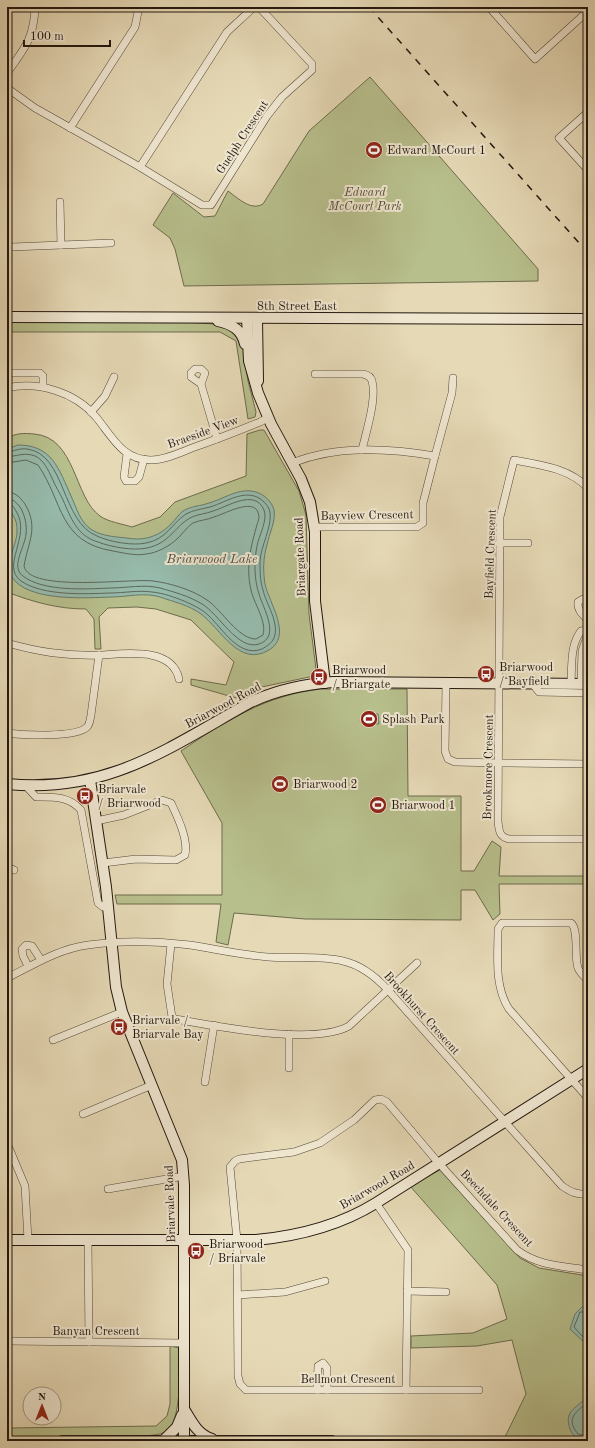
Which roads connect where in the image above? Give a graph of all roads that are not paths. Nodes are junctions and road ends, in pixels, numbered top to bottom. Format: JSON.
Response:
{"nodes":[{"id":1,"x":35,"y":7,"type":"edge"},
{"id":2,"x":139,"y":7,"type":"edge"},
{"id":3,"x":254,"y":7,"type":"edge"},
{"id":4,"x":259,"y":7,"type":"edge"},
{"id":5,"x":488,"y":7,"type":"edge"},
{"id":6,"x":588,"y":11,"type":"edge"},
{"id":7,"x":7,"y":73,"type":"edge"},
{"id":8,"x":7,"y":88,"type":"edge"},
{"id":9,"x":588,"y":112,"type":"edge"},
{"id":10,"x":70,"y":128,"type":"junction"},
{"id":11,"x":140,"y":167,"type":"junction"},
{"id":12,"x":588,"y":170,"type":"edge"},
{"id":13,"x":60,"y":202,"type":"dead end"},
{"id":14,"x":111,"y":242,"type":"dead end"},
{"id":15,"x":61,"y":245,"type":"junction"},
{"id":16,"x":7,"y":246,"type":"edge"},
{"id":17,"x":7,"y":317,"type":"edge"},
{"id":18,"x":192,"y":318,"type":"junction"},
{"id":19,"x":252,"y":319,"type":"junction"},
{"id":20,"x":588,"y":319,"type":"edge"},
{"id":21,"x":249,"y":361,"type":"junction"},
{"id":22,"x":7,"y":372,"type":"edge"},
{"id":23,"x":315,"y":374,"type":"dead end"},
{"id":24,"x":114,"y":377,"type":"dead end"},
{"id":25,"x":453,"y":378,"type":"dead end"},
{"id":26,"x":201,"y":384,"type":"dead end"},
{"id":27,"x":43,"y":387,"type":"junction"},
{"id":28,"x":7,"y":388,"type":"edge"},
{"id":29,"x":258,"y":393,"type":"junction"},
{"id":30,"x":91,"y":412,"type":"junction"},
{"id":31,"x":268,"y":418,"type":"junction"},
{"id":32,"x":217,"y":439,"type":"junction"},
{"id":33,"x":362,"y":450,"type":"junction"},
{"id":34,"x":127,"y":454,"type":"junction"},
{"id":35,"x":435,"y":456,"type":"junction"},
{"id":36,"x":144,"y":459,"type":"junction"},
{"id":37,"x":292,"y":463,"type":"junction"},
{"id":38,"x":588,"y":488,"type":"edge"},
{"id":39,"x":314,"y":527,"type":"junction"},
{"id":40,"x":499,"y":543,"type":"junction"},
{"id":41,"x":528,"y":543,"type":"dead end"},
{"id":42,"x":588,"y":602,"type":"edge"},
{"id":43,"x":588,"y":620,"type":"edge"},
{"id":44,"x":588,"y":631,"type":"edge"},
{"id":45,"x":7,"y":643,"type":"edge"},
{"id":46,"x":99,"y":655,"type":"junction"},
{"id":47,"x":179,"y":680,"type":"dead end"},
{"id":48,"x":500,"y":682,"type":"junction"},
{"id":49,"x":325,"y":683,"type":"junction"},
{"id":50,"x":532,"y":683,"type":"junction"},
{"id":51,"x":580,"y":683,"type":"edge"},
{"id":52,"x":446,"y":684,"type":"junction"},
{"id":53,"x":588,"y":693,"type":"edge"},
{"id":54,"x":7,"y":733,"type":"edge"},
{"id":55,"x":500,"y":763,"type":"junction"},
{"id":56,"x":588,"y":764,"type":"edge"},
{"id":57,"x":90,"y":780,"type":"junction"},
{"id":58,"x":7,"y":784,"type":"edge"},
{"id":59,"x":25,"y":785,"type":"junction"},
{"id":60,"x":96,"y":821,"type":"junction"},
{"id":61,"x":588,"y":838,"type":"edge"},
{"id":62,"x":103,"y":863,"type":"junction"},
{"id":63,"x":7,"y":867,"type":"edge"},
{"id":64,"x":14,"y":870,"type":"dead end"},
{"id":65,"x":108,"y":906,"type":"junction"},
{"id":66,"x":111,"y":942,"type":"junction"},
{"id":67,"x":171,"y":944,"type":"junction"},
{"id":68,"x":41,"y":960,"type":"junction"},
{"id":69,"x":417,"y":963,"type":"dead end"},
{"id":70,"x":28,"y":966,"type":"junction"},
{"id":71,"x":7,"y":978,"type":"edge"},
{"id":72,"x":588,"y":981,"type":"edge"},
{"id":73,"x":388,"y":990,"type":"junction"},
{"id":74,"x":122,"y":1012,"type":"junction"},
{"id":75,"x":214,"y":1025,"type":"junction"},
{"id":76,"x":289,"y":1034,"type":"junction"},
{"id":77,"x":53,"y":1040,"type":"dead end"},
{"id":78,"x":289,"y":1068,"type":"dead end"},
{"id":79,"x":588,"y":1069,"type":"edge"},
{"id":80,"x":571,"y":1080,"type":"junction"},
{"id":81,"x":205,"y":1082,"type":"dead end"},
{"id":82,"x":152,"y":1085,"type":"junction"},
{"id":83,"x":588,"y":1098,"type":"edge"},
{"id":84,"x":83,"y":1114,"type":"dead end"},
{"id":85,"x":505,"y":1122,"type":"junction"},
{"id":86,"x":7,"y":1143,"type":"edge"},
{"id":87,"x":440,"y":1164,"type":"junction"},
{"id":88,"x":184,"y":1176,"type":"junction"},
{"id":89,"x":108,"y":1189,"type":"dead end"},
{"id":90,"x":588,"y":1194,"type":"edge"},
{"id":91,"x":376,"y":1203,"type":"junction"},
{"id":92,"x":7,"y":1240,"type":"edge"},
{"id":93,"x":28,"y":1240,"type":"junction"},
{"id":94,"x":88,"y":1240,"type":"junction"},
{"id":95,"x":237,"y":1240,"type":"junction"},
{"id":96,"x":184,"y":1241,"type":"junction"},
{"id":97,"x":588,"y":1270,"type":"edge"},
{"id":98,"x":325,"y":1281,"type":"dead end"},
{"id":99,"x":407,"y":1291,"type":"junction"},
{"id":100,"x":446,"y":1292,"type":"dead end"},
{"id":101,"x":238,"y":1295,"type":"junction"},
{"id":102,"x":7,"y":1341,"type":"edge"},
{"id":103,"x":89,"y":1342,"type":"junction"},
{"id":104,"x":184,"y":1342,"type":"junction"},
{"id":105,"x":317,"y":1390,"type":"junction"},
{"id":106,"x":327,"y":1390,"type":"junction"},
{"id":107,"x":406,"y":1390,"type":"junction"},
{"id":108,"x":479,"y":1390,"type":"dead end"},
{"id":109,"x":184,"y":1409,"type":"junction"},
{"id":110,"x":164,"y":1440,"type":"edge"},
{"id":111,"x":216,"y":1440,"type":"edge"},
{"id":112,"x":62,"y":1441,"type":"edge"},
{"id":113,"x":184,"y":1441,"type":"edge"},
{"id":114,"x":332,"y":1441,"type":"edge"}],
"edges":[{"from":1,"to":7,"type":"street"},
{"from":2,"to":10,"type":"street"},
{"from":3,"to":11,"type":"street"},
{"from":4,"to":11,"type":"street","name":"Guelph Crescent"},
{"from":5,"to":6,"type":"street"},
{"from":8,"to":10,"type":"street","name":"Guelph Crescent"},
{"from":9,"to":12,"type":"street"},
{"from":10,"to":11,"type":"street","name":"Guelph Crescent"},
{"from":13,"to":15,"type":"street"},
{"from":14,"to":15,"type":"street"},
{"from":15,"to":16,"type":"street"},
{"from":17,"to":18,"type":"street","name":"8th Street East"},
{"from":18,"to":19,"type":"street","name":"8th Street East"},
{"from":18,"to":21,"type":"street"},
{"from":19,"to":20,"type":"street","name":"8th Street East"},
{"from":19,"to":21,"type":"street","name":"Briargate Road"},
{"from":19,"to":29,"type":"street","name":"Briargate Road"},
{"from":21,"to":29,"type":"street","name":"Briargate Road"},
{"from":22,"to":27,"type":"street"},
{"from":23,"to":33,"type":"street"},
{"from":24,"to":30,"type":"street"},
{"from":25,"to":35,"type":"street"},
{"from":26,"to":32,"type":"street"},
{"from":27,"to":28,"type":"street","name":"Braeside View"},
{"from":27,"to":30,"type":"street","name":"Braeside View"},
{"from":29,"to":31,"type":"street","name":"Briargate Road"},
{"from":30,"to":34,"type":"street","name":"Braeside View"},
{"from":31,"to":32,"type":"street","name":"Braeside View"},
{"from":31,"to":37,"type":"street","name":"Briargate Road"},
{"from":32,"to":36,"type":"street","name":"Braeside View"},
{"from":33,"to":35,"type":"street"},
{"from":33,"to":37,"type":"street"},
{"from":34,"to":36,"type":"street","name":"Braeside View"},
{"from":34,"to":36,"type":"street"},
{"from":35,"to":39,"type":"street","name":"Bayview Crescent"},
{"from":37,"to":39,"type":"street","name":"Briargate Road"},
{"from":38,"to":40,"type":"street","name":"Bayfield Crescent"},
{"from":39,"to":49,"type":"street","name":"Briargate Road"},
{"from":40,"to":41,"type":"street"},
{"from":40,"to":48,"type":"street","name":"Bayfield Crescent"},
{"from":42,"to":43,"type":"street"},
{"from":44,"to":51,"type":"street"},
{"from":45,"to":46,"type":"street"},
{"from":46,"to":47,"type":"street"},
{"from":46,"to":54,"type":"street"},
{"from":48,"to":50,"type":"street","name":"Briarwood Road"},
{"from":48,"to":52,"type":"street","name":"Briarwood Road"},
{"from":48,"to":55,"type":"street","name":"Brookmore Crescent"},
{"from":49,"to":52,"type":"street","name":"Briarwood Road"},
{"from":49,"to":57,"type":"street","name":"Briarwood Road"},
{"from":50,"to":51,"type":"street","name":"Briarwood Road"},
{"from":50,"to":53,"type":"street","name":"Briarwood Road"},
{"from":52,"to":55,"type":"street"},
{"from":55,"to":56,"type":"street"},
{"from":55,"to":61,"type":"street","name":"Brookmore Crescent"},
{"from":57,"to":59,"type":"street","name":"Briarwood Road"},
{"from":57,"to":60,"type":"street","name":"Briarvale Road"},
{"from":58,"to":59,"type":"street","name":"Briarwood Road"},
{"from":59,"to":65,"type":"street"},
{"from":60,"to":62,"type":"street","name":"Briarvale Road"},
{"from":60,"to":62,"type":"street"},
{"from":62,"to":65,"type":"street","name":"Briarvale Road"},
{"from":63,"to":64,"type":"street"},
{"from":65,"to":66,"type":"street","name":"Briarvale Road"},
{"from":66,"to":67,"type":"street","name":"Brookhurst Crescent"},
{"from":66,"to":68,"type":"street","name":"Brookhurst Crescent"},
{"from":66,"to":74,"type":"street","name":"Briarvale Road"},
{"from":67,"to":73,"type":"street","name":"Brookhurst Crescent"},
{"from":67,"to":75,"type":"street"},
{"from":68,"to":70,"type":"street","name":"Brookhurst Crescent"},
{"from":68,"to":70,"type":"street"},
{"from":69,"to":73,"type":"street"},
{"from":70,"to":71,"type":"street","name":"Brookhurst Crescent"},
{"from":72,"to":80,"type":"street"},
{"from":73,"to":76,"type":"street"},
{"from":73,"to":85,"type":"street","name":"Brookhurst Crescent"},
{"from":74,"to":77,"type":"street"},
{"from":74,"to":82,"type":"street","name":"Briarvale Road"},
{"from":75,"to":76,"type":"street"},
{"from":75,"to":81,"type":"street"},
{"from":76,"to":78,"type":"street"},
{"from":79,"to":80,"type":"street","name":"Briarwood Road"},
{"from":80,"to":83,"type":"street"},
{"from":80,"to":85,"type":"street","name":"Briarwood Road"},
{"from":82,"to":84,"type":"street"},
{"from":82,"to":88,"type":"street","name":"Briarvale Road"},
{"from":85,"to":87,"type":"street","name":"Briarwood Road"},
{"from":85,"to":90,"type":"street","name":"Brookhurst Crescent"},
{"from":86,"to":93,"type":"street"},
{"from":87,"to":91,"type":"street","name":"Briarwood Road"},
{"from":87,"to":95,"type":"street","name":"Beechdale Crescent"},
{"from":87,"to":97,"type":"street","name":"Beechdale Crescent"},
{"from":88,"to":89,"type":"street"},
{"from":88,"to":96,"type":"street","name":"Briarvale Road"},
{"from":91,"to":95,"type":"street","name":"Briarwood Road"},
{"from":91,"to":99,"type":"street","name":"Bellmont Crescent"},
{"from":92,"to":93,"type":"street","name":"Briarwood Road"},
{"from":93,"to":94,"type":"street","name":"Briarwood Road"},
{"from":94,"to":96,"type":"street","name":"Briarwood Road"},
{"from":94,"to":103,"type":"street"},
{"from":95,"to":96,"type":"street","name":"Briarwood Road"},
{"from":95,"to":101,"type":"street","name":"Bellmont Crescent"},
{"from":96,"to":104,"type":"street","name":"Briarvale Road"},
{"from":98,"to":101,"type":"street"},
{"from":99,"to":100,"type":"street"},
{"from":99,"to":107,"type":"street","name":"Bellmont Crescent"},
{"from":101,"to":105,"type":"street","name":"Bellmont Crescent"},
{"from":102,"to":103,"type":"street","name":"Banyan Crescent"},
{"from":103,"to":104,"type":"street","name":"Banyan Crescent"},
{"from":104,"to":109,"type":"street","name":"Briarvale Road"},
{"from":105,"to":106,"type":"street","name":"Bellmont Crescent"},
{"from":105,"to":106,"type":"street"},
{"from":106,"to":107,"type":"street","name":"Bellmont Crescent"},
{"from":107,"to":108,"type":"street"},
{"from":109,"to":110,"type":"street"},
{"from":109,"to":111,"type":"street"},
{"from":109,"to":113,"type":"street","name":"Briarvale Road"},
{"from":110,"to":112,"type":"street"},
{"from":110,"to":113,"type":"street"},
{"from":111,"to":113,"type":"street"},
{"from":111,"to":114,"type":"street"}]}
